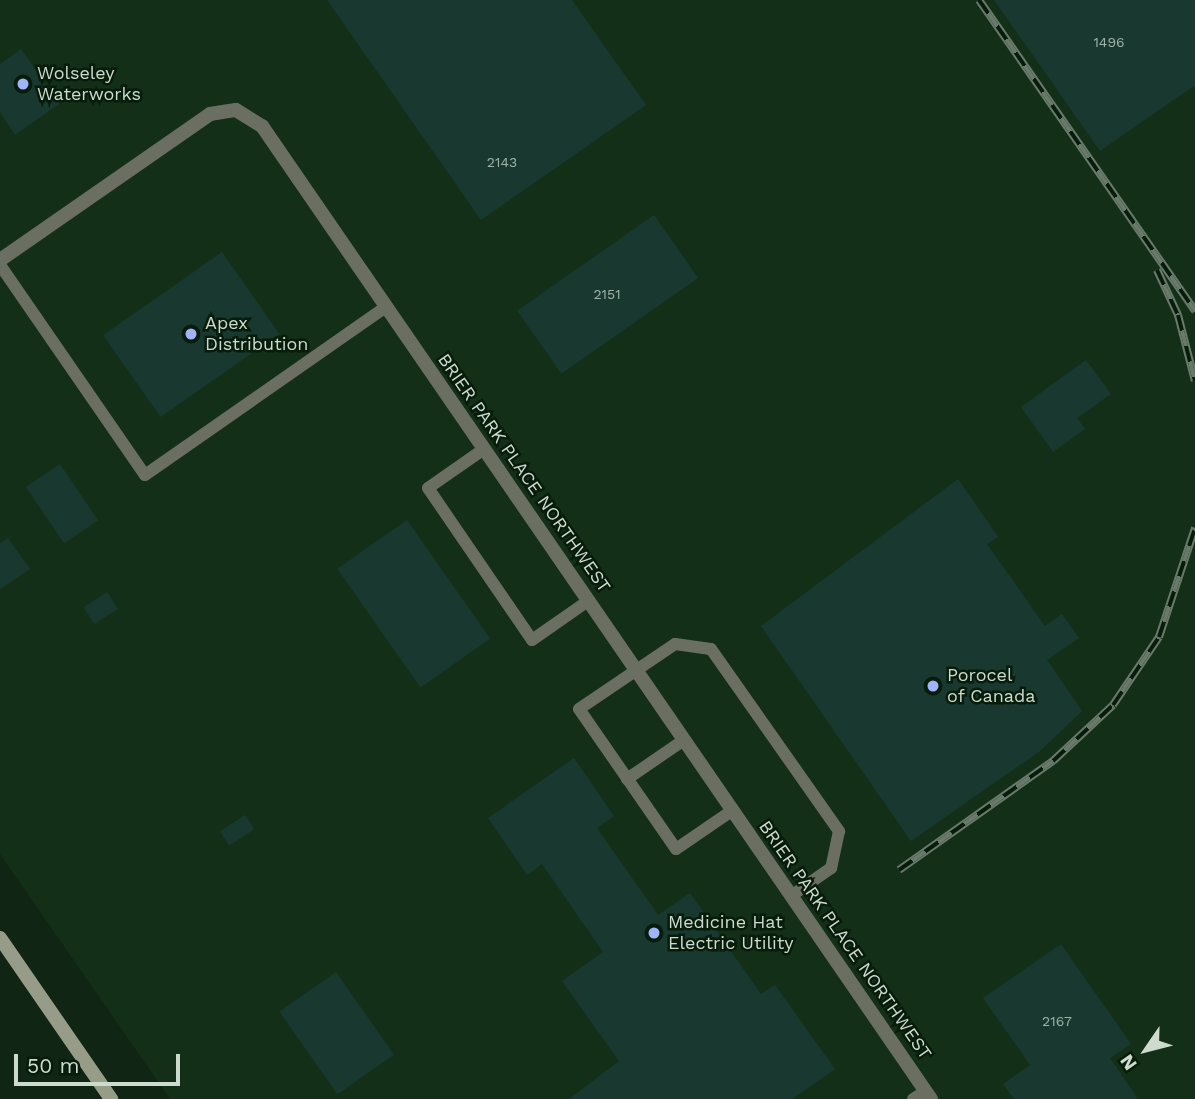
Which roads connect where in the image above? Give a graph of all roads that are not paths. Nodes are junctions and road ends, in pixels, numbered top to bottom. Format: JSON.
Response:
{"nodes":[{"id":1,"x":0,"y":260,"type":"edge"},
{"id":2,"x":0,"y":265,"type":"edge"},
{"id":3,"x":386,"y":307,"type":"junction"},
{"id":4,"x":484,"y":449,"type":"junction"},
{"id":5,"x":589,"y":601,"type":"junction"},
{"id":6,"x":636,"y":670,"type":"junction"},
{"id":7,"x":684,"y":740,"type":"junction"},
{"id":8,"x":627,"y":779,"type":"junction"},
{"id":9,"x":733,"y":810,"type":"junction"},
{"id":10,"x":791,"y":896,"type":"junction"},
{"id":11,"x":0,"y":938,"type":"edge"},
{"id":12,"x":923,"y":1096,"type":"edge"},
{"id":13,"x":111,"y":1099,"type":"edge"}],
"edges":[{"from":1,"to":3,"type":"street","name":"BRIER PARK PLACE NORTHWEST"},
{"from":2,"to":3,"type":"lane"},
{"from":3,"to":4,"type":"street","name":"BRIER PARK PLACE NORTHWEST"},
{"from":4,"to":5,"type":"street","name":"BRIER PARK PLACE NORTHWEST"},
{"from":4,"to":5,"type":"lane"},
{"from":5,"to":6,"type":"street","name":"BRIER PARK PLACE NORTHWEST"},
{"from":6,"to":7,"type":"street","name":"BRIER PARK PLACE NORTHWEST"},
{"from":6,"to":8,"type":"lane"},
{"from":6,"to":10,"type":"lane"},
{"from":7,"to":8,"type":"lane"},
{"from":7,"to":9,"type":"street","name":"BRIER PARK PLACE NORTHWEST"},
{"from":8,"to":9,"type":"lane"},
{"from":9,"to":10,"type":"street","name":"BRIER PARK PLACE NORTHWEST"},
{"from":10,"to":12,"type":"street","name":"BRIER PARK PLACE NORTHWEST"},
{"from":11,"to":13,"type":"main road"}]}
